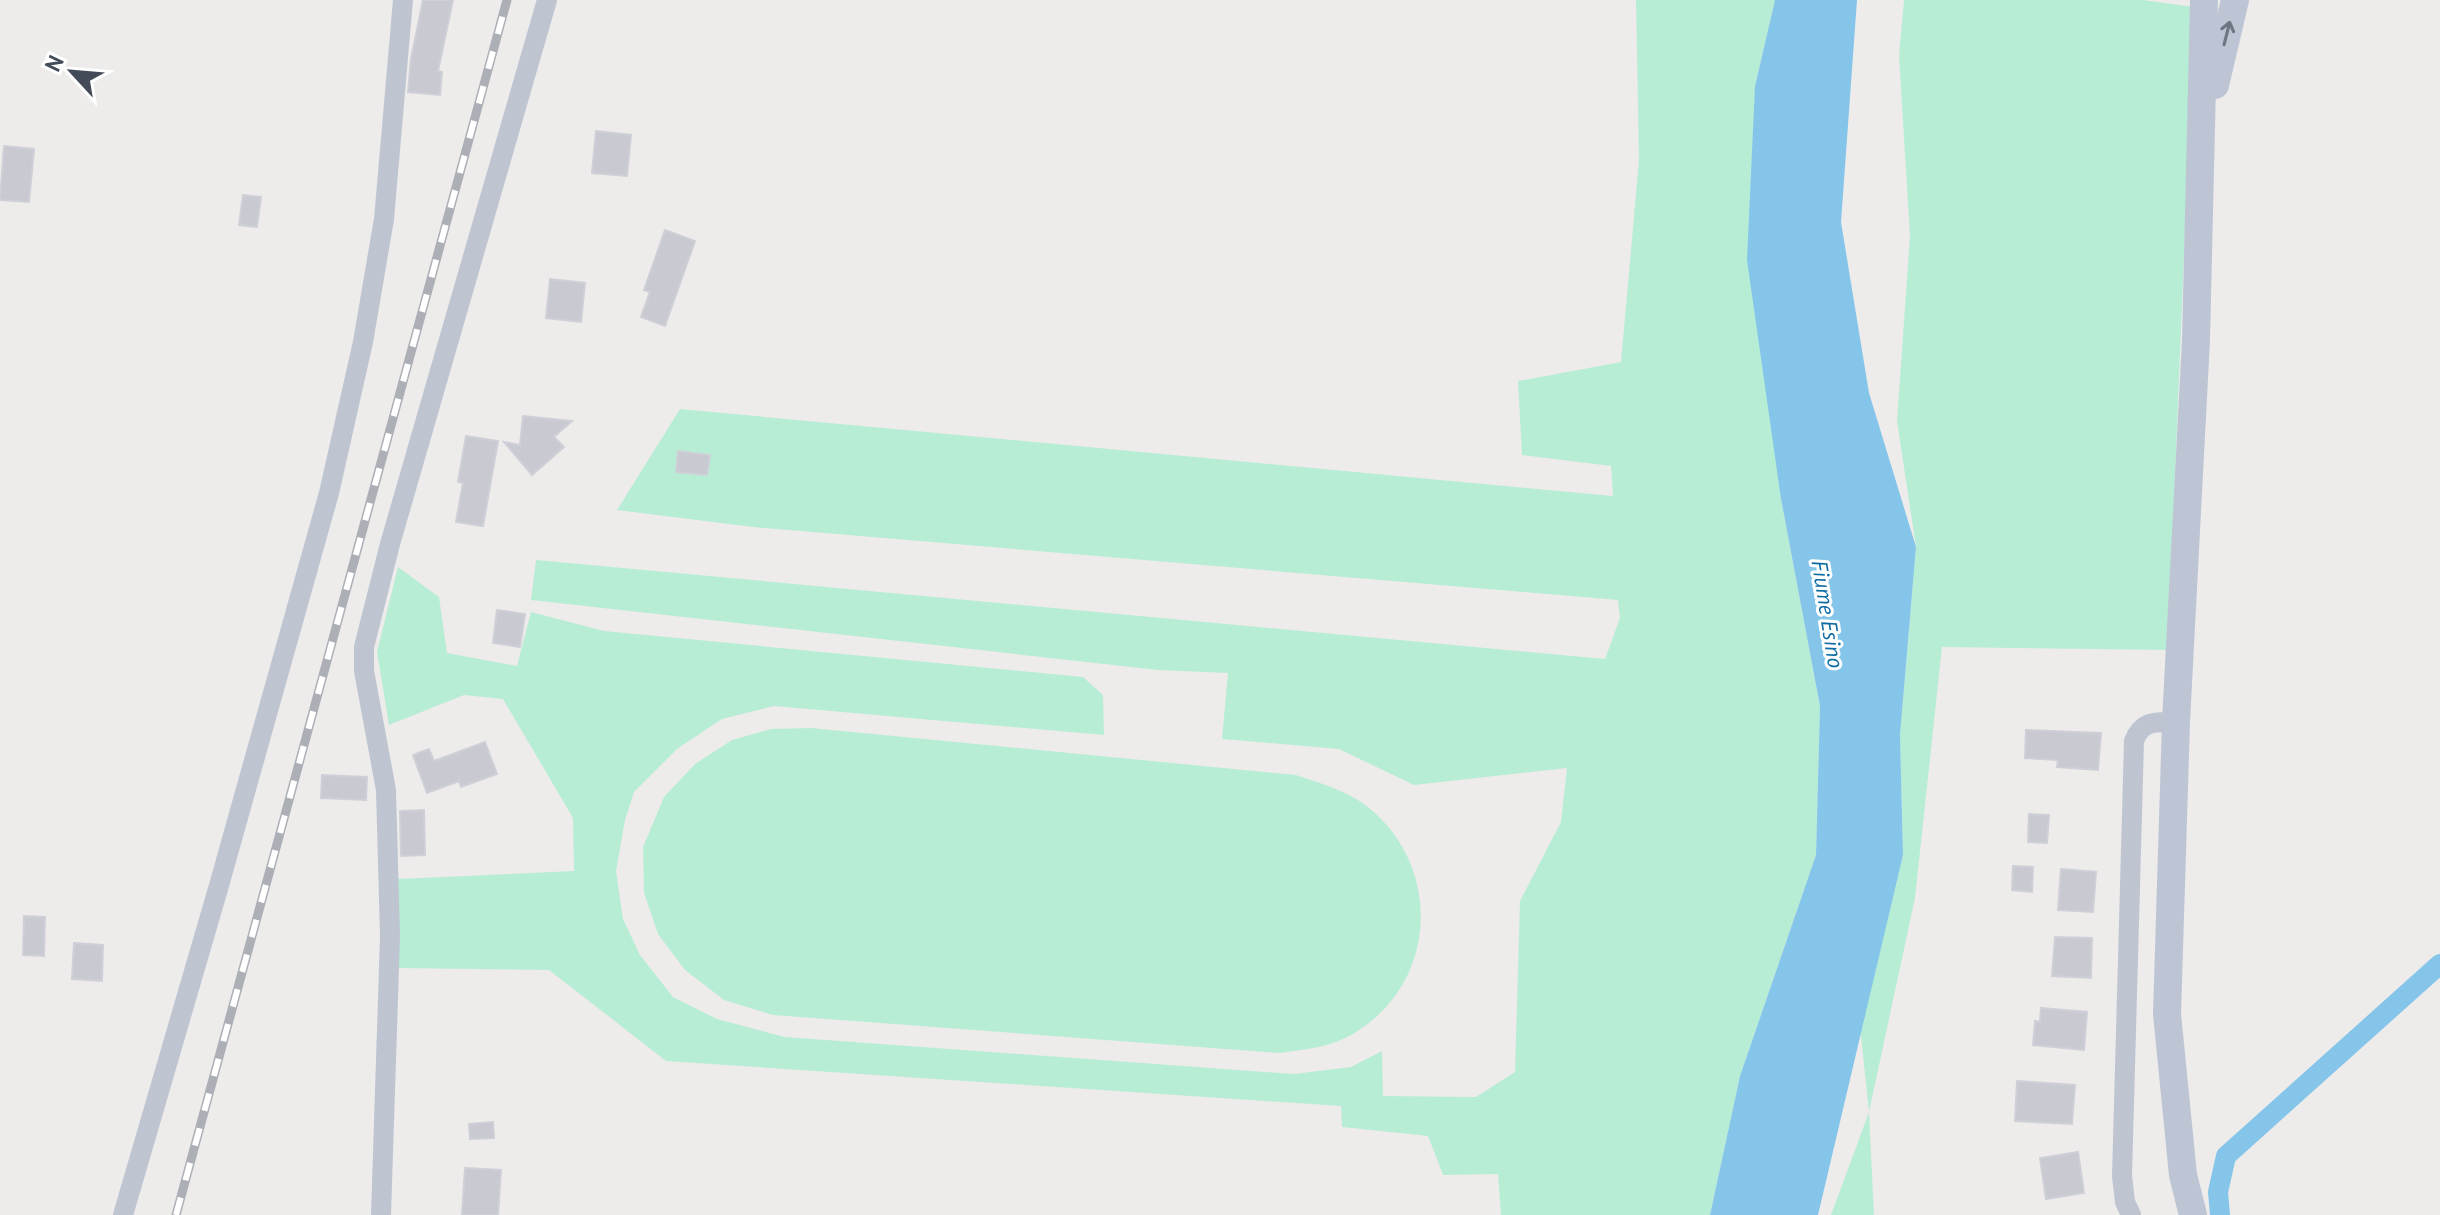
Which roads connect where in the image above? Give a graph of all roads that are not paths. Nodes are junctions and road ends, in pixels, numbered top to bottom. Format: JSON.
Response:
{"nodes":[{"id":1,"x":403,"y":0,"type":"edge"},
{"id":2,"x":547,"y":0,"type":"edge"},
{"id":3,"x":2204,"y":0,"type":"edge"},
{"id":4,"x":2235,"y":0,"type":"edge"},
{"id":5,"x":2201,"y":165,"type":"junction"},
{"id":6,"x":2176,"y":722,"type":"junction"},
{"id":7,"x":123,"y":1215,"type":"edge"},
{"id":8,"x":381,"y":1215,"type":"edge"},
{"id":9,"x":2131,"y":1215,"type":"edge"},
{"id":10,"x":2193,"y":1215,"type":"edge"}],
"edges":[{"from":1,"to":7,"type":"street"},
{"from":2,"to":8,"type":"street"},
{"from":3,"to":5,"type":"main road"},
{"from":5,"to":4,"type":"main road","one_way":true},
{"from":5,"to":6,"type":"main road"},
{"from":6,"to":9,"type":"street"},
{"from":6,"to":10,"type":"main road"}]}
